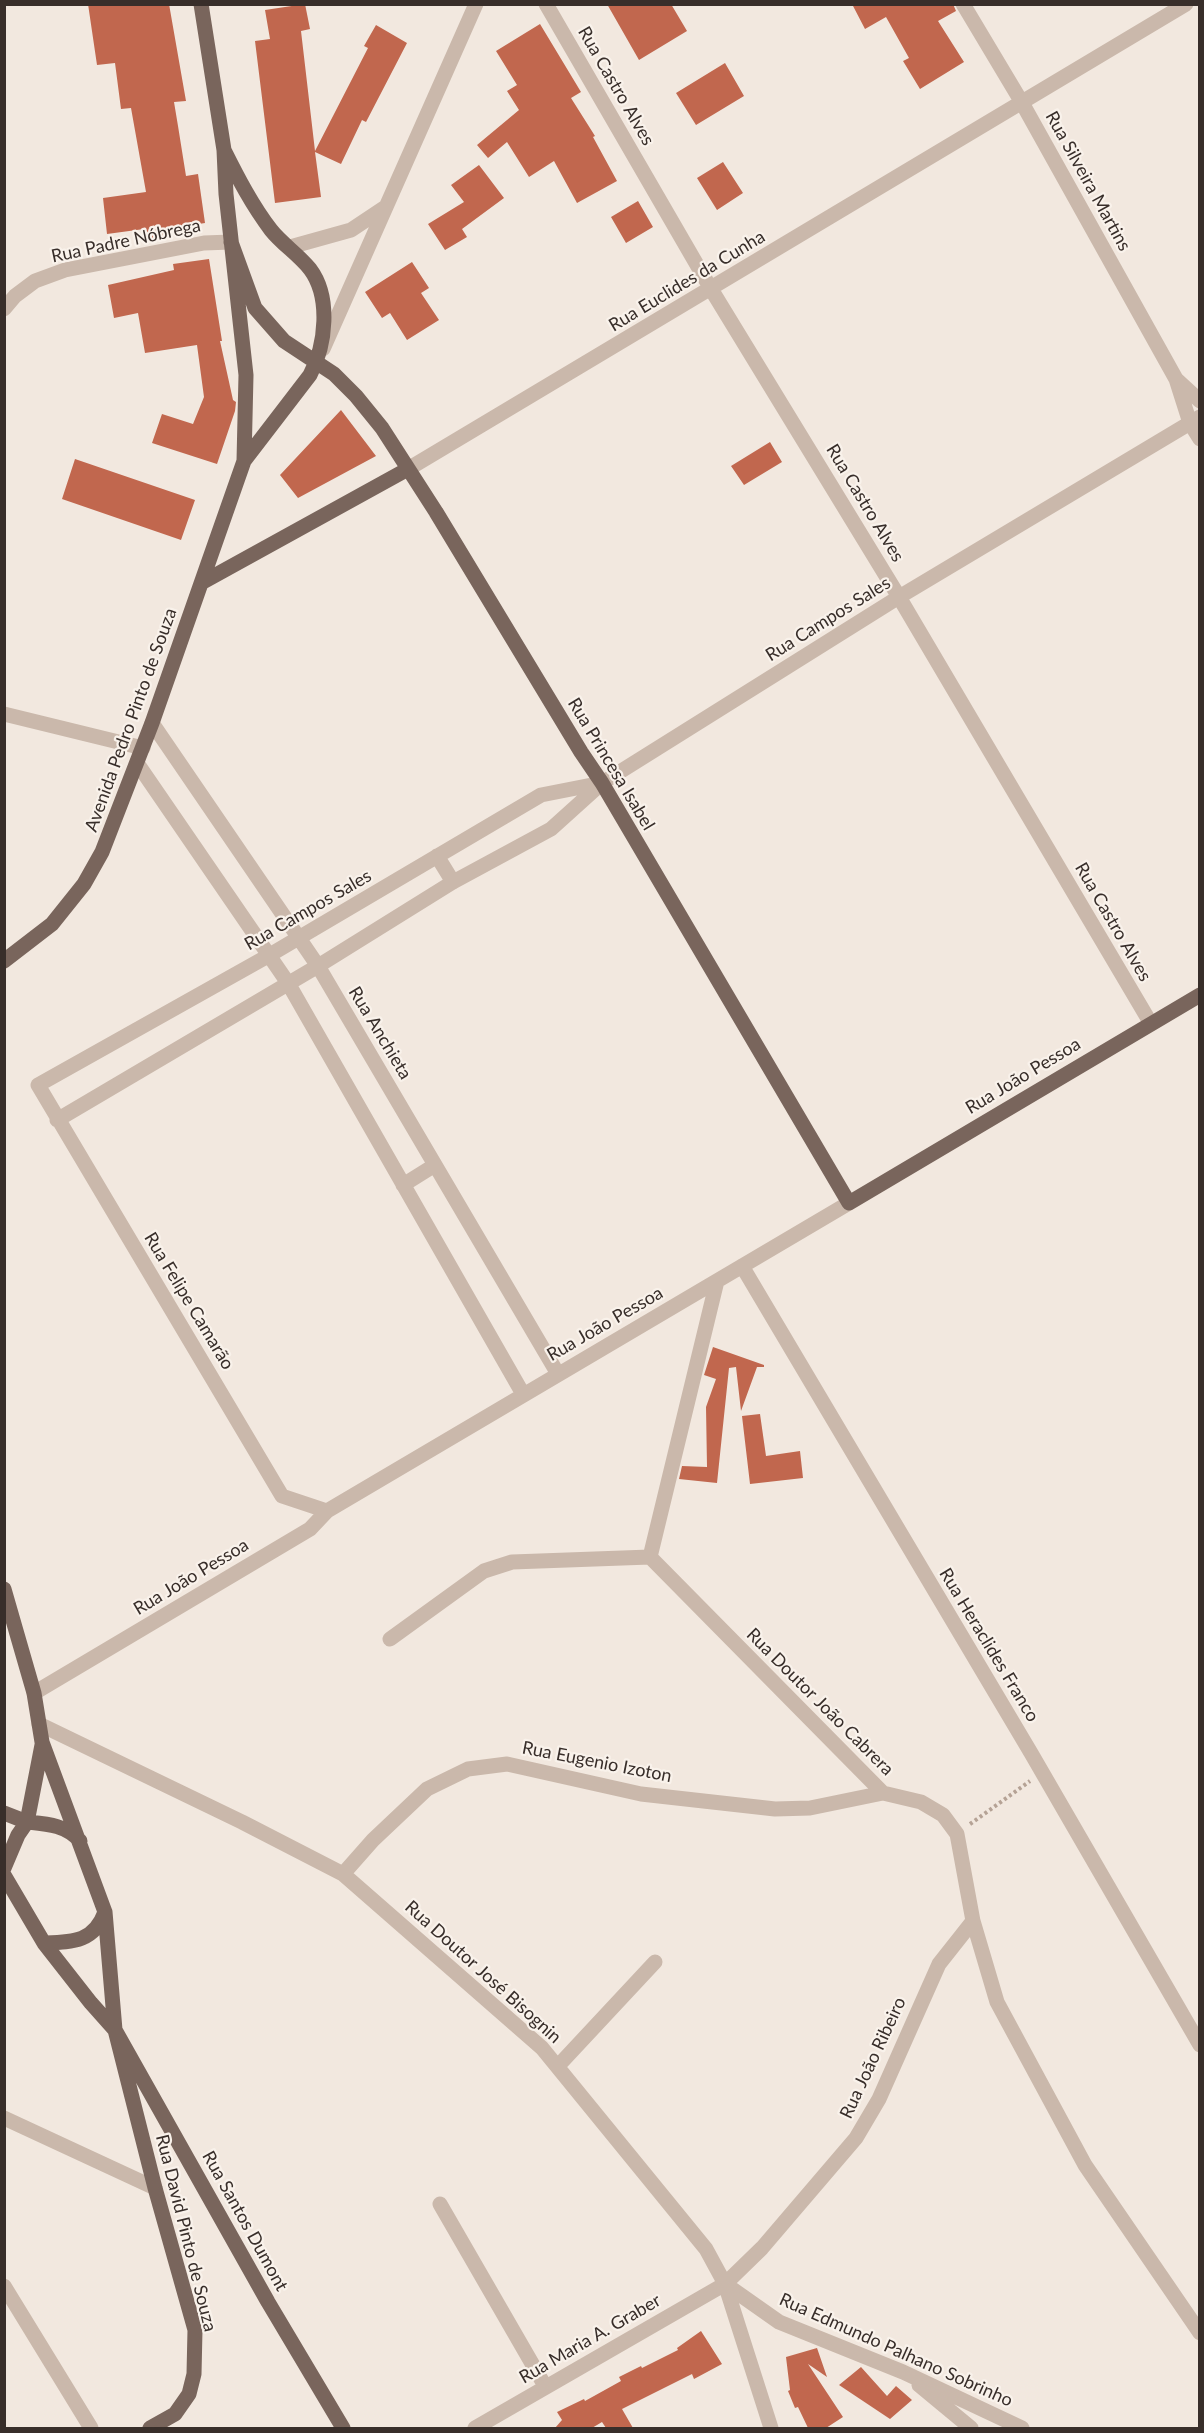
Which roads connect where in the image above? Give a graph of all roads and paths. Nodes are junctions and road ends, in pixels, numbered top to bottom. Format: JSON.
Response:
{"nodes":[{"id":1,"x":201,"y":4,"type":"edge"},
{"id":2,"x":476,"y":4,"type":"edge"},
{"id":3,"x":546,"y":4,"type":"edge"},
{"id":4,"x":963,"y":4,"type":"edge"},
{"id":5,"x":1186,"y":4,"type":"edge"},
{"id":6,"x":1021,"y":102,"type":"junction"},
{"id":7,"x":224,"y":150,"type":"junction"},
{"id":8,"x":384,"y":208,"type":"junction"},
{"id":9,"x":231,"y":242,"type":"junction"},
{"id":10,"x":290,"y":247,"type":"junction"},
{"id":11,"x":711,"y":289,"type":"junction"},
{"id":12,"x":4,"y":309,"type":"edge"},
{"id":13,"x":317,"y":362,"type":"junction"},
{"id":14,"x":1176,"y":379,"type":"junction"},
{"id":15,"x":1200,"y":401,"type":"edge"},
{"id":16,"x":1195,"y":420,"type":"edge"},
{"id":17,"x":1200,"y":439,"type":"edge"},
{"id":18,"x":244,"y":461,"type":"junction"},
{"id":19,"x":408,"y":469,"type":"junction"},
{"id":20,"x":203,"y":582,"type":"junction"},
{"id":21,"x":899,"y":597,"type":"junction"},
{"id":22,"x":4,"y":714,"type":"edge"},
{"id":23,"x":152,"y":723,"type":"junction"},
{"id":24,"x":142,"y":748,"type":"junction"},
{"id":25,"x":137,"y":763,"type":"junction"},
{"id":26,"x":602,"y":783,"type":"junction"},
{"id":27,"x":437,"y":856,"type":"junction"},
{"id":28,"x":453,"y":882,"type":"junction"},
{"id":29,"x":299,"y":939,"type":"junction"},
{"id":30,"x":268,"y":956,"type":"junction"},
{"id":31,"x":4,"y":961,"type":"edge"},
{"id":32,"x":318,"y":966,"type":"junction"},
{"id":33,"x":288,"y":983,"type":"junction"},
{"id":34,"x":1200,"y":995,"type":"edge"},
{"id":35,"x":1150,"y":1023,"type":"junction"},
{"id":36,"x":38,"y":1085,"type":"joint"},
{"id":37,"x":57,"y":1120,"type":"junction"},
{"id":38,"x":435,"y":1165,"type":"junction"},
{"id":39,"x":404,"y":1185,"type":"junction"},
{"id":40,"x":849,"y":1203,"type":"junction"},
{"id":41,"x":742,"y":1266,"type":"junction"},
{"id":42,"x":717,"y":1281,"type":"junction"},
{"id":43,"x":558,"y":1374,"type":"junction"},
{"id":44,"x":523,"y":1394,"type":"junction"},
{"id":45,"x":327,"y":1510,"type":"junction"},
{"id":46,"x":650,"y":1557,"type":"junction"},
{"id":47,"x":4,"y":1589,"type":"edge"},
{"id":48,"x":390,"y":1640,"type":"dead end"},
{"id":49,"x":34,"y":1693,"type":"junction"},
{"id":50,"x":39,"y":1724,"type":"junction"},
{"id":51,"x":42,"y":1742,"type":"junction"},
{"id":52,"x":1042,"y":1772,"type":"junction"},
{"id":53,"x":883,"y":1793,"type":"junction"},
{"id":54,"x":4,"y":1813,"type":"edge"},
{"id":55,"x":27,"y":1822,"type":"junction"},
{"id":56,"x":957,"y":1834,"type":"junction"},
{"id":57,"x":80,"y":1841,"type":"junction"},
{"id":58,"x":4,"y":1868,"type":"edge"},
{"id":59,"x":343,"y":1874,"type":"junction"},
{"id":60,"x":4,"y":1875,"type":"edge"},
{"id":61,"x":105,"y":1912,"type":"junction"},
{"id":62,"x":973,"y":1921,"type":"junction"},
{"id":63,"x":44,"y":1942,"type":"junction"},
{"id":64,"x":655,"y":1962,"type":"dead end"},
{"id":65,"x":115,"y":2030,"type":"junction"},
{"id":66,"x":1200,"y":2044,"type":"edge"},
{"id":67,"x":558,"y":2066,"type":"junction"},
{"id":68,"x":4,"y":2118,"type":"edge"},
{"id":69,"x":155,"y":2188,"type":"junction"},
{"id":70,"x":440,"y":2204,"type":"dead end"},
{"id":71,"x":724,"y":2284,"type":"junction"},
{"id":72,"x":4,"y":2286,"type":"edge"},
{"id":73,"x":1200,"y":2333,"type":"edge"},
{"id":74,"x":903,"y":2372,"type":"junction"},
{"id":75,"x":545,"y":2386,"type":"junction"},
{"id":76,"x":91,"y":2428,"type":"edge"},
{"id":77,"x":150,"y":2428,"type":"edge"},
{"id":78,"x":343,"y":2428,"type":"edge"},
{"id":79,"x":475,"y":2428,"type":"edge"},
{"id":80,"x":771,"y":2428,"type":"edge"},
{"id":81,"x":971,"y":2428,"type":"edge"},
{"id":82,"x":1022,"y":2428,"type":"edge"}],
"edges":[{"from":1,"to":7,"type":"main road","name":"Avenida Pedro Pinto de Souza"},
{"from":2,"to":8,"type":"street"},
{"from":3,"to":11,"type":"street","name":"Rua Castro Alves"},
{"from":4,"to":6,"type":"street","name":"Rua Silveira Martins"},
{"from":5,"to":6,"type":"street","name":"Rua Euclides da Cunha"},
{"from":6,"to":11,"type":"street","name":"Rua Euclides da Cunha"},
{"from":6,"to":14,"type":"street","name":"Rua Silveira Martins"},
{"from":7,"to":9,"type":"main road","name":"Avenida Pedro Pinto de Souza"},
{"from":7,"to":10,"type":"main road","name":"Avenida Pedro Pinto de Souza"},
{"from":8,"to":10,"type":"street"},
{"from":8,"to":13,"type":"street"},
{"from":9,"to":12,"type":"street","name":"Rua Padre Nóbrega"},
{"from":9,"to":13,"type":"main road","name":"Rua Princesa Isabel"},
{"from":9,"to":18,"type":"main road","name":"Avenida Pedro Pinto de Souza"},
{"from":10,"to":13,"type":"main road","name":"Avenida Pedro Pinto de Souza"},
{"from":11,"to":19,"type":"street","name":"Rua Euclides da Cunha"},
{"from":11,"to":21,"type":"street","name":"Rua Castro Alves"},
{"from":13,"to":18,"type":"main road","name":"Avenida Pedro Pinto de Souza"},
{"from":13,"to":19,"type":"main road","name":"Rua Princesa Isabel"},
{"from":14,"to":15,"type":"street","name":"Rua Silveira Martins"},
{"from":14,"to":16,"type":"street","name":"Rua Silveira Martins"},
{"from":16,"to":17,"type":"street","name":"Rua Silveira Martins"},
{"from":16,"to":21,"type":"street","name":"Rua Campos Sales"},
{"from":18,"to":20,"type":"main road","name":"Avenida Pedro Pinto de Souza"},
{"from":19,"to":20,"type":"main road","name":"Rua Euclides da Cunha"},
{"from":19,"to":26,"type":"main road","name":"Rua Princesa Isabel"},
{"from":20,"to":23,"type":"main road","name":"Avenida Pedro Pinto de Souza"},
{"from":21,"to":26,"type":"street","name":"Rua Campos Sales"},
{"from":21,"to":35,"type":"street","name":"Rua Castro Alves"},
{"from":22,"to":24,"type":"street"},
{"from":23,"to":24,"type":"main road","name":"Avenida Pedro Pinto de Souza"},
{"from":23,"to":29,"type":"street","name":"Rua Anchieta"},
{"from":24,"to":25,"type":"main road","name":"Avenida Pedro Pinto de Souza"},
{"from":25,"to":30,"type":"street"},
{"from":25,"to":31,"type":"main road","name":"Avenida Pedro Pinto de Souza"},
{"from":26,"to":27,"type":"street","name":"Rua Campos Sales"},
{"from":26,"to":28,"type":"street","name":"Rua Campos Sales"},
{"from":26,"to":40,"type":"main road","name":"Rua Princesa Isabel"},
{"from":27,"to":28,"type":"street"},
{"from":27,"to":29,"type":"street","name":"Rua Campos Sales"},
{"from":28,"to":32,"type":"street","name":"Rua Campos Sales"},
{"from":29,"to":30,"type":"street","name":"Rua Campos Sales"},
{"from":29,"to":32,"type":"street","name":"Rua Anchieta"},
{"from":30,"to":33,"type":"street"},
{"from":30,"to":36,"type":"street","name":"Rua Campos Sales"},
{"from":32,"to":33,"type":"street","name":"Rua Campos Sales"},
{"from":32,"to":38,"type":"street","name":"Rua Anchieta"},
{"from":33,"to":37,"type":"street","name":"Rua Campos Sales"},
{"from":33,"to":39,"type":"street"},
{"from":34,"to":35,"type":"main road","name":"Rua João Pessoa"},
{"from":35,"to":40,"type":"main road","name":"Rua João Pessoa"},
{"from":36,"to":37,"type":"street","name":"Rua Felipe Camarão"},
{"from":37,"to":45,"type":"street","name":"Rua Felipe Camarão"},
{"from":38,"to":39,"type":"street"},
{"from":38,"to":43,"type":"street","name":"Rua Anchieta"},
{"from":39,"to":44,"type":"street"},
{"from":40,"to":41,"type":"street","name":"Rua João Pessoa"},
{"from":41,"to":42,"type":"street","name":"Rua João Pessoa"},
{"from":41,"to":52,"type":"street","name":"Rua Heraclides Franco"},
{"from":42,"to":43,"type":"street","name":"Rua João Pessoa"},
{"from":42,"to":46,"type":"street"},
{"from":43,"to":44,"type":"street","name":"Rua João Pessoa"},
{"from":44,"to":45,"type":"street","name":"Rua João Pessoa"},
{"from":45,"to":49,"type":"street","name":"Rua João Pessoa"},
{"from":46,"to":48,"type":"street"},
{"from":46,"to":53,"type":"street","name":"Rua Doutor João Cabrera"},
{"from":47,"to":49,"type":"main road"},
{"from":49,"to":50,"type":"main road"},
{"from":50,"to":51,"type":"main road"},
{"from":50,"to":59,"type":"street","name":"Rua Doutor José Bisognin"},
{"from":51,"to":55,"type":"main road"},
{"from":51,"to":57,"type":"main road"},
{"from":52,"to":56,"type":"path"},
{"from":52,"to":66,"type":"street","name":"Rua Heraclides Franco"},
{"from":53,"to":56,"type":"street","name":"Rua Doutor João Cabrera"},
{"from":53,"to":59,"type":"street","name":"Rua Eugenio Izoton"},
{"from":54,"to":55,"type":"main road"},
{"from":55,"to":57,"type":"main road"},
{"from":55,"to":58,"type":"main road"},
{"from":56,"to":62,"type":"street"},
{"from":57,"to":61,"type":"main road","name":"Rua Santos Dumont"},
{"from":59,"to":67,"type":"street","name":"Rua Doutor José Bisognin"},
{"from":60,"to":63,"type":"main road","name":"Rua Santos Dumont"},
{"from":61,"to":63,"type":"main road"},
{"from":61,"to":65,"type":"main road","name":"Rua Santos Dumont"},
{"from":62,"to":71,"type":"street","name":"Rua João Ribeiro"},
{"from":62,"to":73,"type":"street"},
{"from":63,"to":65,"type":"main road","name":"Rua Santos Dumont"},
{"from":64,"to":67,"type":"street"},
{"from":65,"to":69,"type":"main road","name":"Rua David Pinto de Souza"},
{"from":65,"to":78,"type":"main road","name":"Rua Santos Dumont"},
{"from":67,"to":71,"type":"street","name":"Rua Doutor José Bisognin"},
{"from":68,"to":69,"type":"street"},
{"from":69,"to":77,"type":"main road","name":"Rua David Pinto de Souza"},
{"from":70,"to":75,"type":"street"},
{"from":71,"to":74,"type":"street","name":"Rua Edmundo Palhano Sobrinho"},
{"from":71,"to":75,"type":"street","name":"Rua Maria A. Graber"},
{"from":71,"to":80,"type":"street","name":"Rua Doutor José Bisognin"},
{"from":72,"to":76,"type":"street"},
{"from":74,"to":81,"type":"street"},
{"from":74,"to":82,"type":"street","name":"Rua Edmundo Palhano Sobrinho"},
{"from":75,"to":79,"type":"street","name":"Rua Maria A. Graber"}]}
